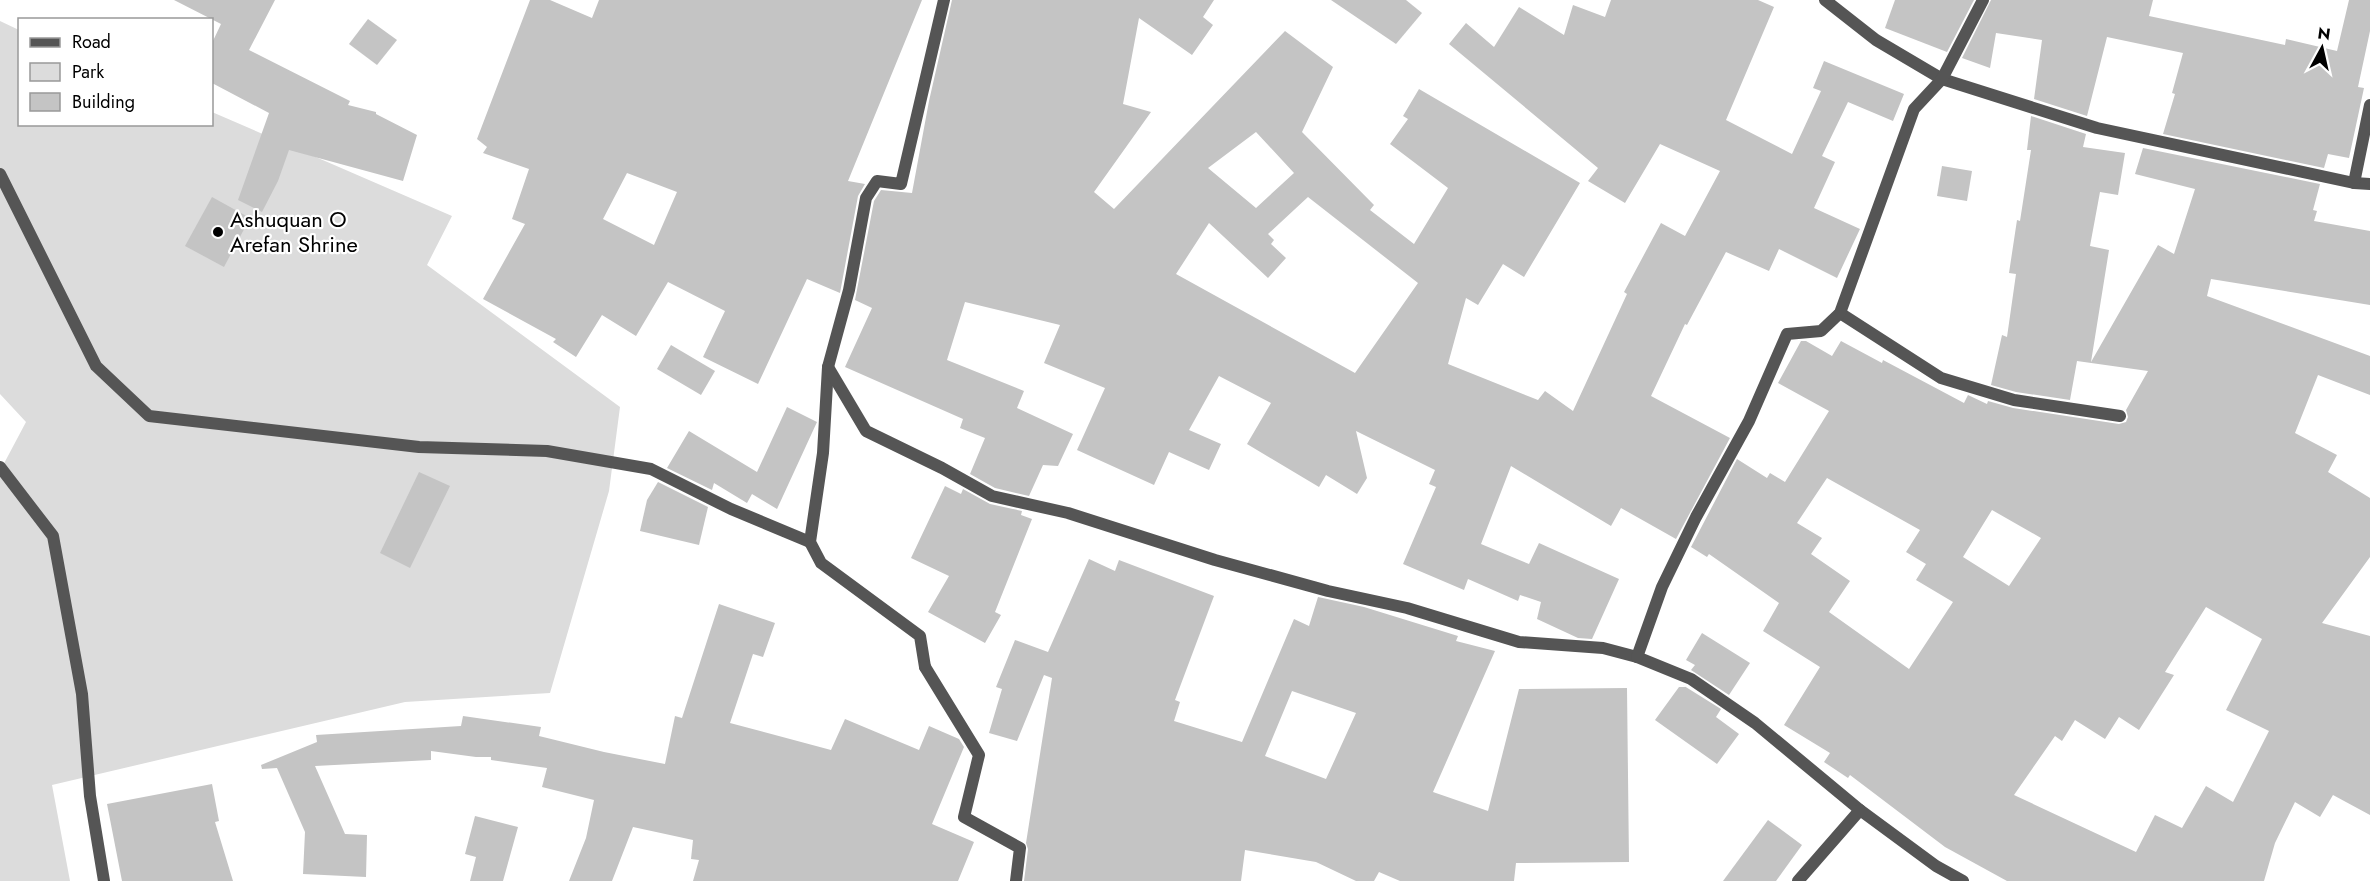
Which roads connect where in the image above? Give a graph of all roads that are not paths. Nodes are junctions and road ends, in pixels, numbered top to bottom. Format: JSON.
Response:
{"nodes":[{"id":1,"x":944,"y":0,"type":"edge"},
{"id":2,"x":1825,"y":0,"type":"edge"},
{"id":3,"x":1983,"y":0,"type":"edge"},
{"id":4,"x":1942,"y":79,"type":"junction"},
{"id":5,"x":2370,"y":105,"type":"edge"},
{"id":6,"x":0,"y":174,"type":"edge"},
{"id":7,"x":2354,"y":183,"type":"junction"},
{"id":8,"x":2370,"y":184,"type":"edge"},
{"id":9,"x":1840,"y":313,"type":"junction"},
{"id":10,"x":828,"y":367,"type":"junction"},
{"id":11,"x":2120,"y":416,"type":"dead end"},
{"id":12,"x":0,"y":467,"type":"edge"},
{"id":13,"x":810,"y":542,"type":"junction"},
{"id":14,"x":1637,"y":657,"type":"junction"},
{"id":15,"x":1860,"y":810,"type":"junction"},
{"id":16,"x":104,"y":881,"type":"edge"},
{"id":17,"x":1016,"y":881,"type":"edge"},
{"id":18,"x":1798,"y":881,"type":"edge"},
{"id":19,"x":1963,"y":881,"type":"edge"}],
"edges":[{"from":1,"to":10,"type":"street"},
{"from":2,"to":4,"type":"street"},
{"from":3,"to":4,"type":"street"},
{"from":4,"to":7,"type":"street"},
{"from":4,"to":9,"type":"street"},
{"from":5,"to":7,"type":"street"},
{"from":6,"to":13,"type":"street"},
{"from":7,"to":8,"type":"street"},
{"from":9,"to":11,"type":"street"},
{"from":9,"to":14,"type":"street"},
{"from":10,"to":13,"type":"street"},
{"from":10,"to":14,"type":"street"},
{"from":12,"to":16,"type":"street"},
{"from":13,"to":17,"type":"street"},
{"from":14,"to":15,"type":"street"},
{"from":15,"to":18,"type":"street"},
{"from":15,"to":19,"type":"street"}]}
